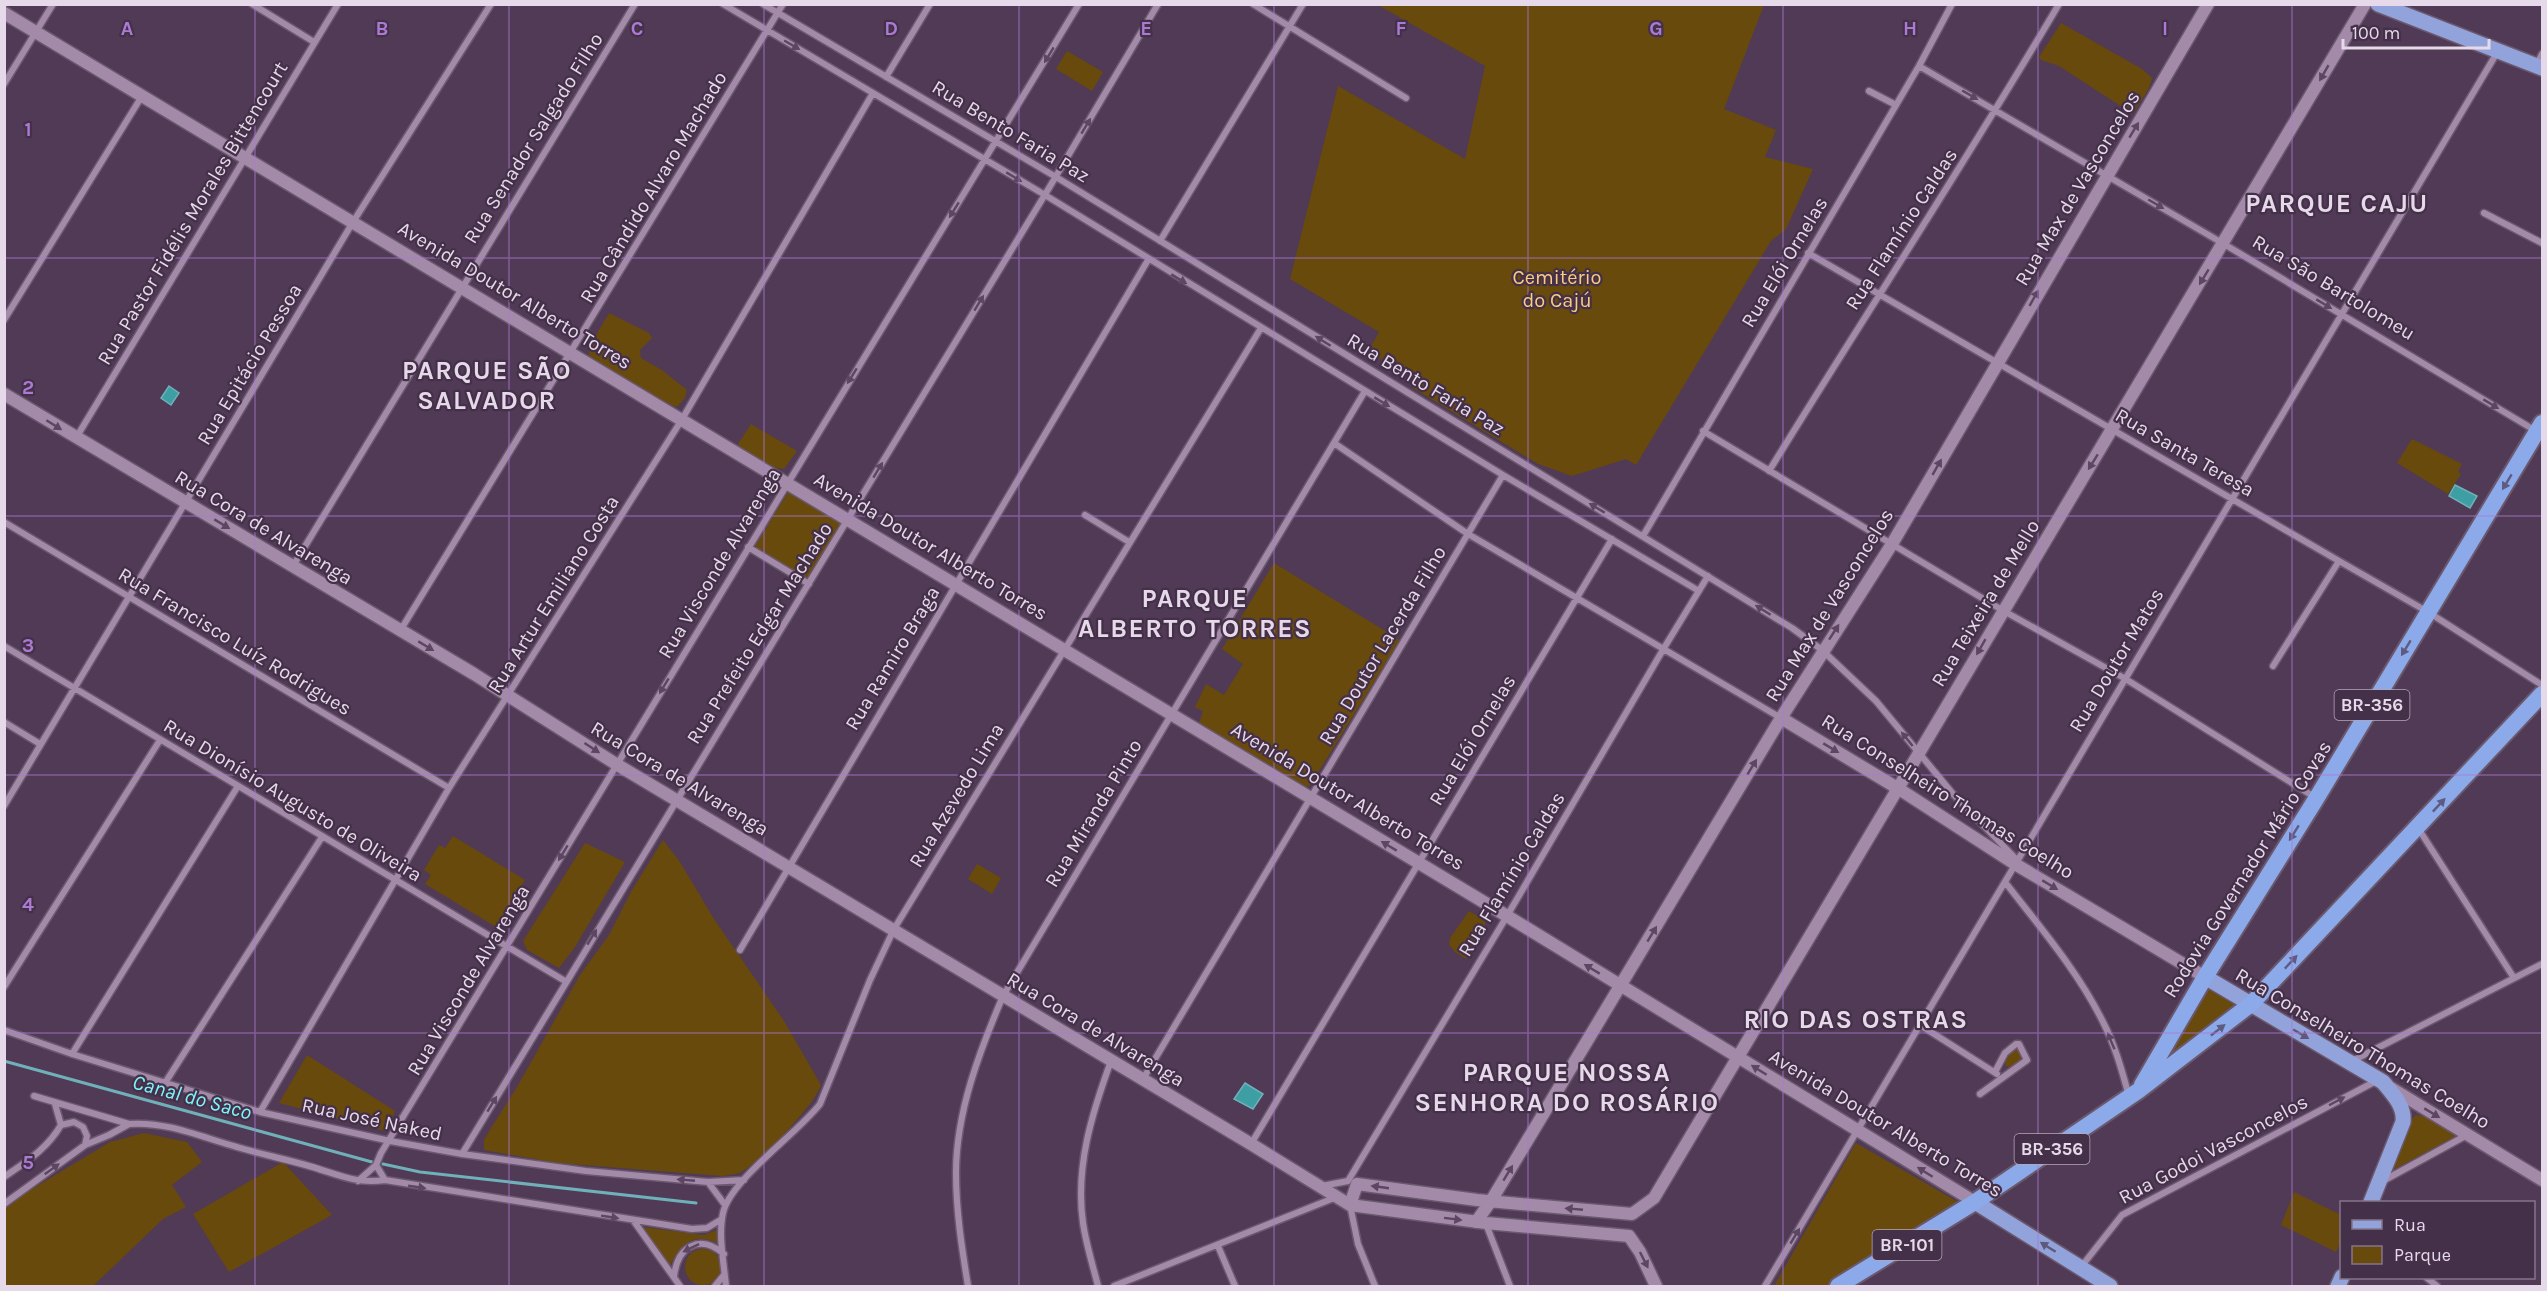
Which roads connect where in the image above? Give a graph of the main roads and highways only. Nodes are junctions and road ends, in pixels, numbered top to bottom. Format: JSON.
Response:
{"nodes":[{"id":1,"x":2208,"y":4,"type":"edge"},
{"id":2,"x":2365,"y":4,"type":"edge"},
{"id":3,"x":2378,"y":4,"type":"edge"},
{"id":4,"x":4,"y":13,"type":"edge"},
{"id":5,"x":2540,"y":62,"type":"edge"},
{"id":6,"x":4,"y":394,"type":"edge"},
{"id":7,"x":2541,"y":430,"type":"edge"},
{"id":8,"x":2542,"y":694,"type":"edge"},
{"id":9,"x":1781,"y":718,"type":"junction"},
{"id":10,"x":1899,"y":789,"type":"junction"},
{"id":11,"x":2205,"y":977,"type":"junction"},
{"id":12,"x":1621,"y":986,"type":"junction"},
{"id":13,"x":2251,"y":1004,"type":"junction"},
{"id":14,"x":2169,"y":1038,"type":"junction"},
{"id":15,"x":2186,"y":1055,"type":"junction"},
{"id":16,"x":1738,"y":1057,"type":"junction"},
{"id":17,"x":2381,"y":1081,"type":"junction"},
{"id":18,"x":2134,"y":1094,"type":"junction"},
{"id":19,"x":2542,"y":1180,"type":"edge"},
{"id":20,"x":1491,"y":1201,"type":"junction"},
{"id":21,"x":2372,"y":1201,"type":"edge"},
{"id":22,"x":1975,"y":1202,"type":"junction"},
{"id":23,"x":1350,"y":1205,"type":"junction"},
{"id":24,"x":1632,"y":1214,"type":"junction"},
{"id":25,"x":1481,"y":1222,"type":"junction"},
{"id":26,"x":1629,"y":1236,"type":"junction"},
{"id":27,"x":2101,"y":1284,"type":"edge"},
{"id":28,"x":1656,"y":1287,"type":"edge"},
{"id":29,"x":1838,"y":1287,"type":"edge"}],
"edges":[{"from":9,"to":1,"type":"main road","name":"Rua Max de Vasconcelos","one_way":true},
{"from":2,"to":10,"type":"main road","name":"Rua Teixeira de Mello","one_way":true},
{"from":3,"to":5,"type":"main road"},
{"from":12,"to":4,"type":"main road","name":"Avenida Doutor Alberto Torres","one_way":true},
{"from":6,"to":23,"type":"main road","name":"Rua Cora de Alvarenga","one_way":true},
{"from":7,"to":11,"type":"highway","name":"Rodovia Governador Mário Covas","number":"BR-356","one_way":true},
{"from":13,"to":8,"type":"highway","name":"Rodovia Governador Mário Covas","number":"BR-356","one_way":true},
{"from":9,"to":10,"type":"main road","name":"Rua Conselheiro Thomas Coelho","one_way":true},
{"from":12,"to":9,"type":"main road","name":"Rua Max de Vasconcelos","one_way":true},
{"from":10,"to":11,"type":"main road","name":"Rua Conselheiro Thomas Coelho","one_way":true},
{"from":10,"to":16,"type":"main road","name":"Rua Teixeira de Mello"},
{"from":11,"to":13,"type":"main road","name":"Rua Conselheiro Thomas Coelho"},
{"from":11,"to":14,"type":"highway","name":"Rodovia Governador Mário Covas"},
{"from":12,"to":16,"type":"main road","name":"Avenida Doutor Alberto Torres"},
{"from":20,"to":12,"type":"main road","name":"Rua Max de Vasconcelos","one_way":true},
{"from":15,"to":13,"type":"highway","name":"Rodovia Governador Mário Covas","number":"BR-356","one_way":true},
{"from":13,"to":17,"type":"main road","name":"Rua Conselheiro Thomas Coelho","one_way":true},
{"from":14,"to":15,"type":"highway"},
{"from":14,"to":18,"type":"highway","name":"Rodovia Governador Mário Covas"},
{"from":15,"to":18,"type":"highway","name":"Rodovia Governador Mário Covas","number":"BR-356"},
{"from":22,"to":16,"type":"main road","name":"Avenida Doutor Alberto Torres","one_way":true},
{"from":16,"to":24,"type":"main road","name":"Rua Teixeira de Mello"},
{"from":17,"to":19,"type":"main road","name":"Rua Conselheiro Thomas Coelho","one_way":true},
{"from":17,"to":21,"type":"main road"},
{"from":18,"to":22,"type":"highway","name":"Rodovia Governador Mário Covas","number":"BR-356"},
{"from":20,"to":23,"type":"main road","one_way":true},
{"from":24,"to":20,"type":"main road","one_way":true},
{"from":20,"to":25,"type":"main road","name":"Rua Max de Vasconcelos"},
{"from":27,"to":22,"type":"main road","name":"Avenida Doutor Alberto Torres","one_way":true},
{"from":22,"to":29,"type":"highway","name":"Rodovia Governador Mário Covas","number":"BR-101"},
{"from":23,"to":25,"type":"main road","name":"Rua Cora de Alvarenga","one_way":true},
{"from":24,"to":26,"type":"main road"},
{"from":25,"to":26,"type":"main road","name":"Rua Cora de Alvarenga"},
{"from":26,"to":28,"type":"main road","one_way":true}]}
